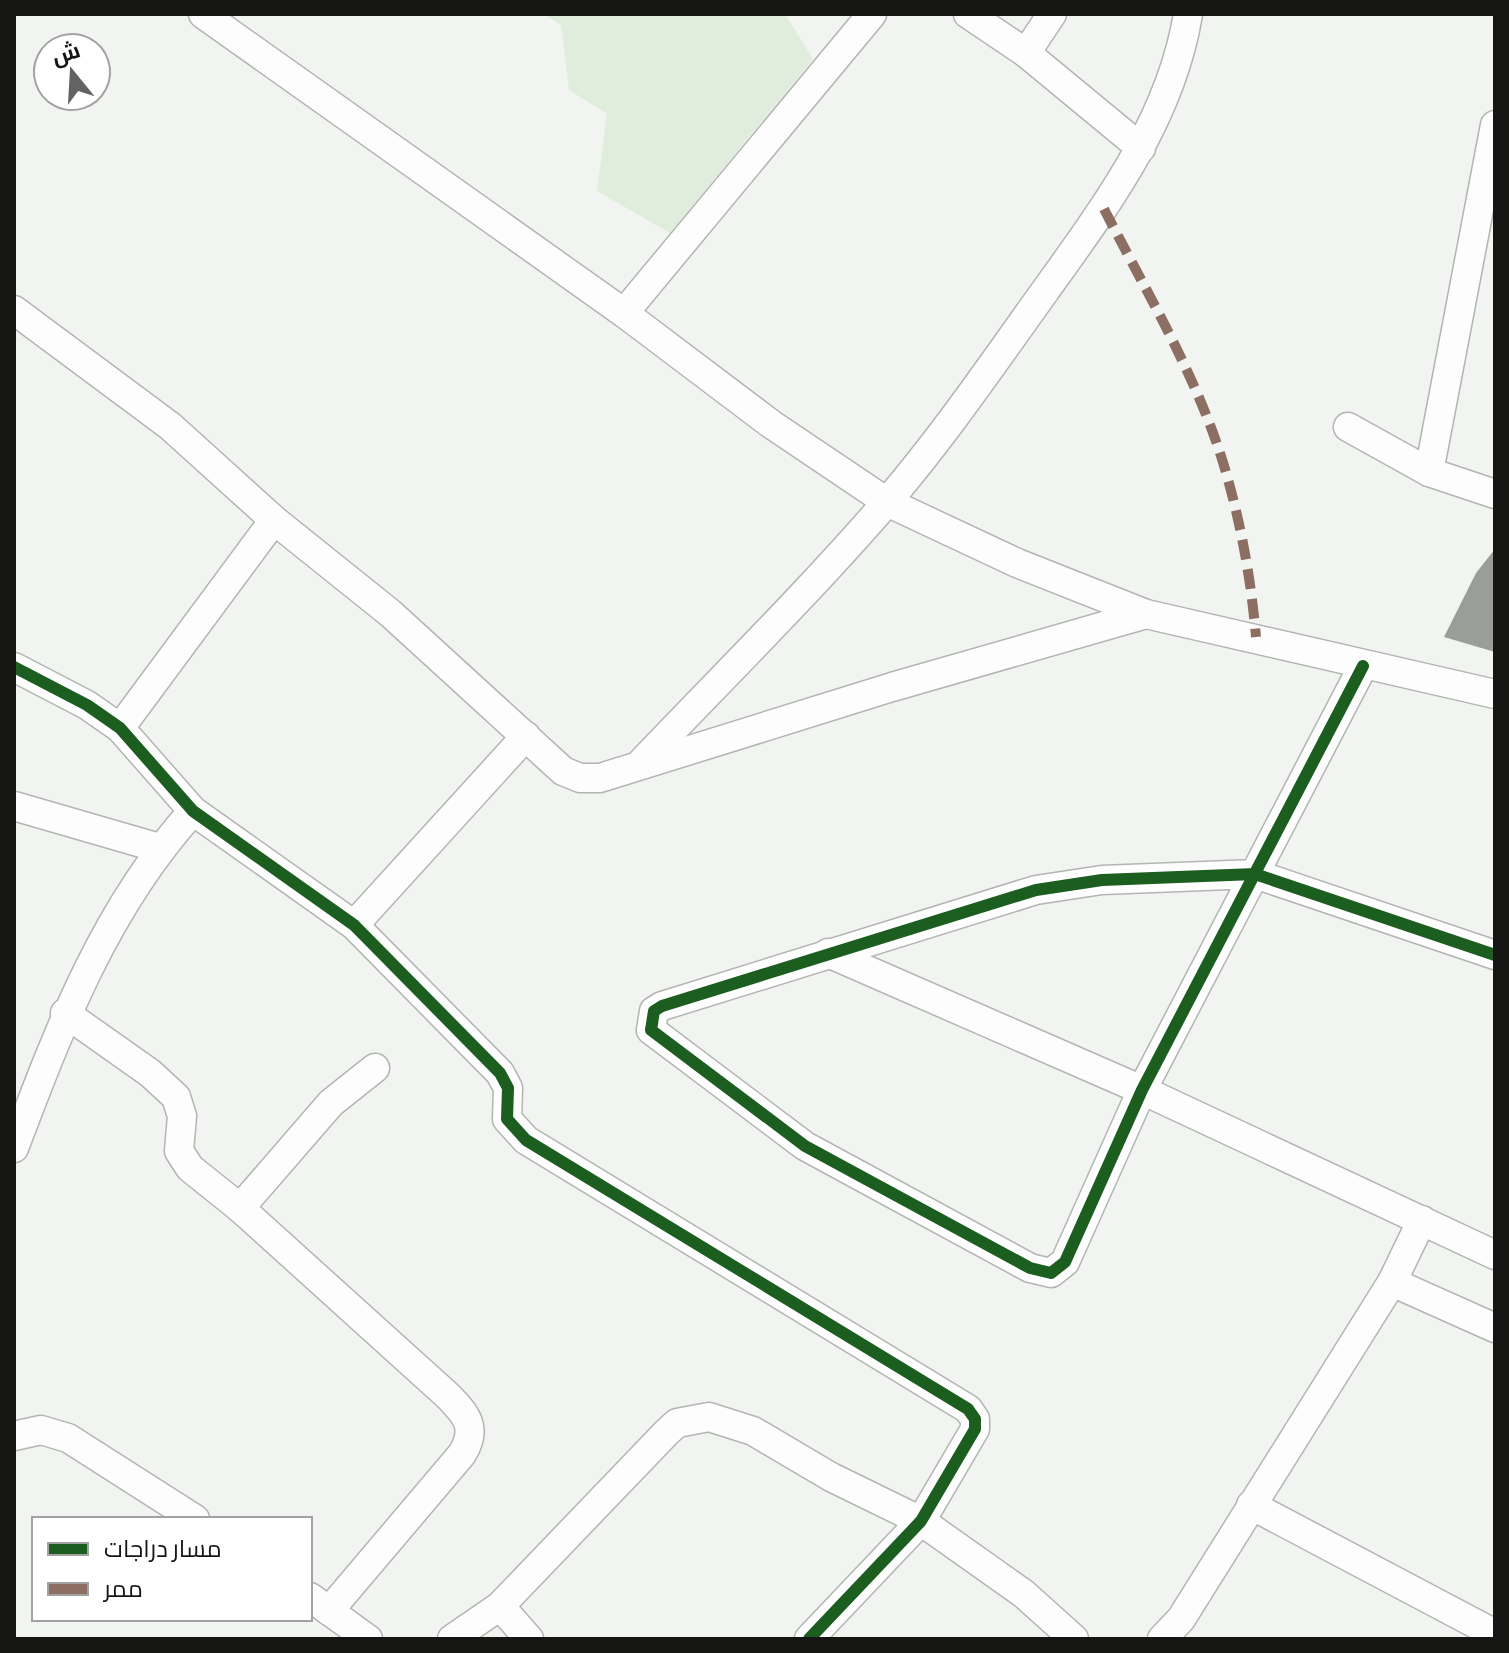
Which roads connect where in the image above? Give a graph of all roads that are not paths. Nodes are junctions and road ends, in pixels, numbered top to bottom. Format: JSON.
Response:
{"nodes":[{"id":1,"x":203,"y":14,"type":"edge"},
{"id":2,"x":872,"y":14,"type":"edge"},
{"id":3,"x":968,"y":14,"type":"edge"},
{"id":4,"x":1052,"y":14,"type":"edge"},
{"id":5,"x":1188,"y":14,"type":"edge"},
{"id":6,"x":1026,"y":53,"type":"junction"},
{"id":7,"x":1495,"y":125,"type":"edge"},
{"id":8,"x":1141,"y":148,"type":"junction"},
{"id":9,"x":14,"y":310,"type":"edge"},
{"id":10,"x":624,"y":313,"type":"junction"},
{"id":11,"x":1348,"y":427,"type":"dead end"},
{"id":12,"x":1429,"y":472,"type":"junction"},
{"id":13,"x":1495,"y":494,"type":"edge"},
{"id":14,"x":887,"y":502,"type":"junction"},
{"id":15,"x":274,"y":520,"type":"junction"},
{"id":16,"x":1146,"y":614,"type":"junction"},
{"id":17,"x":1363,"y":666,"type":"junction"},
{"id":18,"x":14,"y":667,"type":"edge"},
{"id":19,"x":1495,"y":694,"type":"edge"},
{"id":20,"x":120,"y":728,"type":"junction"},
{"id":21,"x":526,"y":736,"type":"junction"},
{"id":22,"x":641,"y":764,"type":"junction"},
{"id":23,"x":14,"y":806,"type":"edge"},
{"id":24,"x":193,"y":811,"type":"junction"},
{"id":25,"x":159,"y":848,"type":"junction"},
{"id":26,"x":1255,"y":874,"type":"junction"},
{"id":27,"x":354,"y":925,"type":"junction"},
{"id":28,"x":828,"y":953,"type":"junction"},
{"id":29,"x":1495,"y":955,"type":"edge"},
{"id":30,"x":65,"y":1013,"type":"junction"},
{"id":31,"x":375,"y":1068,"type":"dead end"},
{"id":32,"x":1142,"y":1090,"type":"junction"},
{"id":33,"x":14,"y":1148,"type":"edge"},
{"id":34,"x":240,"y":1208,"type":"junction"},
{"id":35,"x":1422,"y":1220,"type":"junction"},
{"id":36,"x":1495,"y":1255,"type":"edge"},
{"id":37,"x":1392,"y":1282,"type":"junction"},
{"id":38,"x":1495,"y":1328,"type":"edge"},
{"id":39,"x":14,"y":1436,"type":"edge"},
{"id":40,"x":1251,"y":1505,"type":"junction"},
{"id":41,"x":192,"y":1517,"type":"edge"},
{"id":42,"x":921,"y":1521,"type":"junction"},
{"id":43,"x":320,"y":1604,"type":"edge"},
{"id":44,"x":500,"y":1606,"type":"junction"},
{"id":45,"x":1495,"y":1634,"type":"edge"},
{"id":46,"x":368,"y":1639,"type":"edge"},
{"id":47,"x":452,"y":1639,"type":"edge"},
{"id":48,"x":529,"y":1639,"type":"edge"},
{"id":49,"x":809,"y":1639,"type":"edge"},
{"id":50,"x":1074,"y":1639,"type":"edge"},
{"id":51,"x":1162,"y":1639,"type":"edge"}],
"edges":[{"from":1,"to":10,"type":"street"},
{"from":2,"to":10,"type":"street"},
{"from":3,"to":6,"type":"street"},
{"from":4,"to":6,"type":"street"},
{"from":5,"to":8,"type":"street"},
{"from":6,"to":8,"type":"street"},
{"from":7,"to":12,"type":"street"},
{"from":8,"to":14,"type":"street"},
{"from":9,"to":15,"type":"street"},
{"from":10,"to":14,"type":"street"},
{"from":11,"to":12,"type":"street"},
{"from":12,"to":13,"type":"street"},
{"from":14,"to":16,"type":"street"},
{"from":14,"to":22,"type":"street"},
{"from":15,"to":20,"type":"street"},
{"from":15,"to":21,"type":"street"},
{"from":16,"to":17,"type":"street"},
{"from":16,"to":22,"type":"street"},
{"from":17,"to":19,"type":"street"},
{"from":17,"to":26,"type":"street"},
{"from":18,"to":20,"type":"street"},
{"from":20,"to":24,"type":"street"},
{"from":21,"to":22,"type":"street"},
{"from":21,"to":27,"type":"street"},
{"from":23,"to":25,"type":"street"},
{"from":24,"to":25,"type":"street"},
{"from":24,"to":27,"type":"street"},
{"from":25,"to":30,"type":"street"},
{"from":26,"to":28,"type":"street"},
{"from":26,"to":29,"type":"street"},
{"from":26,"to":32,"type":"street"},
{"from":27,"to":42,"type":"street"},
{"from":28,"to":32,"type":"street"},
{"from":28,"to":32,"type":"street"},
{"from":30,"to":33,"type":"street"},
{"from":30,"to":34,"type":"street"},
{"from":31,"to":34,"type":"street"},
{"from":32,"to":35,"type":"street"},
{"from":34,"to":43,"type":"street"},
{"from":35,"to":36,"type":"street"},
{"from":35,"to":37,"type":"street"},
{"from":37,"to":38,"type":"street"},
{"from":37,"to":40,"type":"street"},
{"from":39,"to":41,"type":"street"},
{"from":40,"to":45,"type":"street"},
{"from":40,"to":51,"type":"street"},
{"from":42,"to":44,"type":"street"},
{"from":42,"to":49,"type":"street"},
{"from":42,"to":50,"type":"street"},
{"from":43,"to":46,"type":"street"},
{"from":44,"to":47,"type":"street"},
{"from":44,"to":48,"type":"street"}]}
